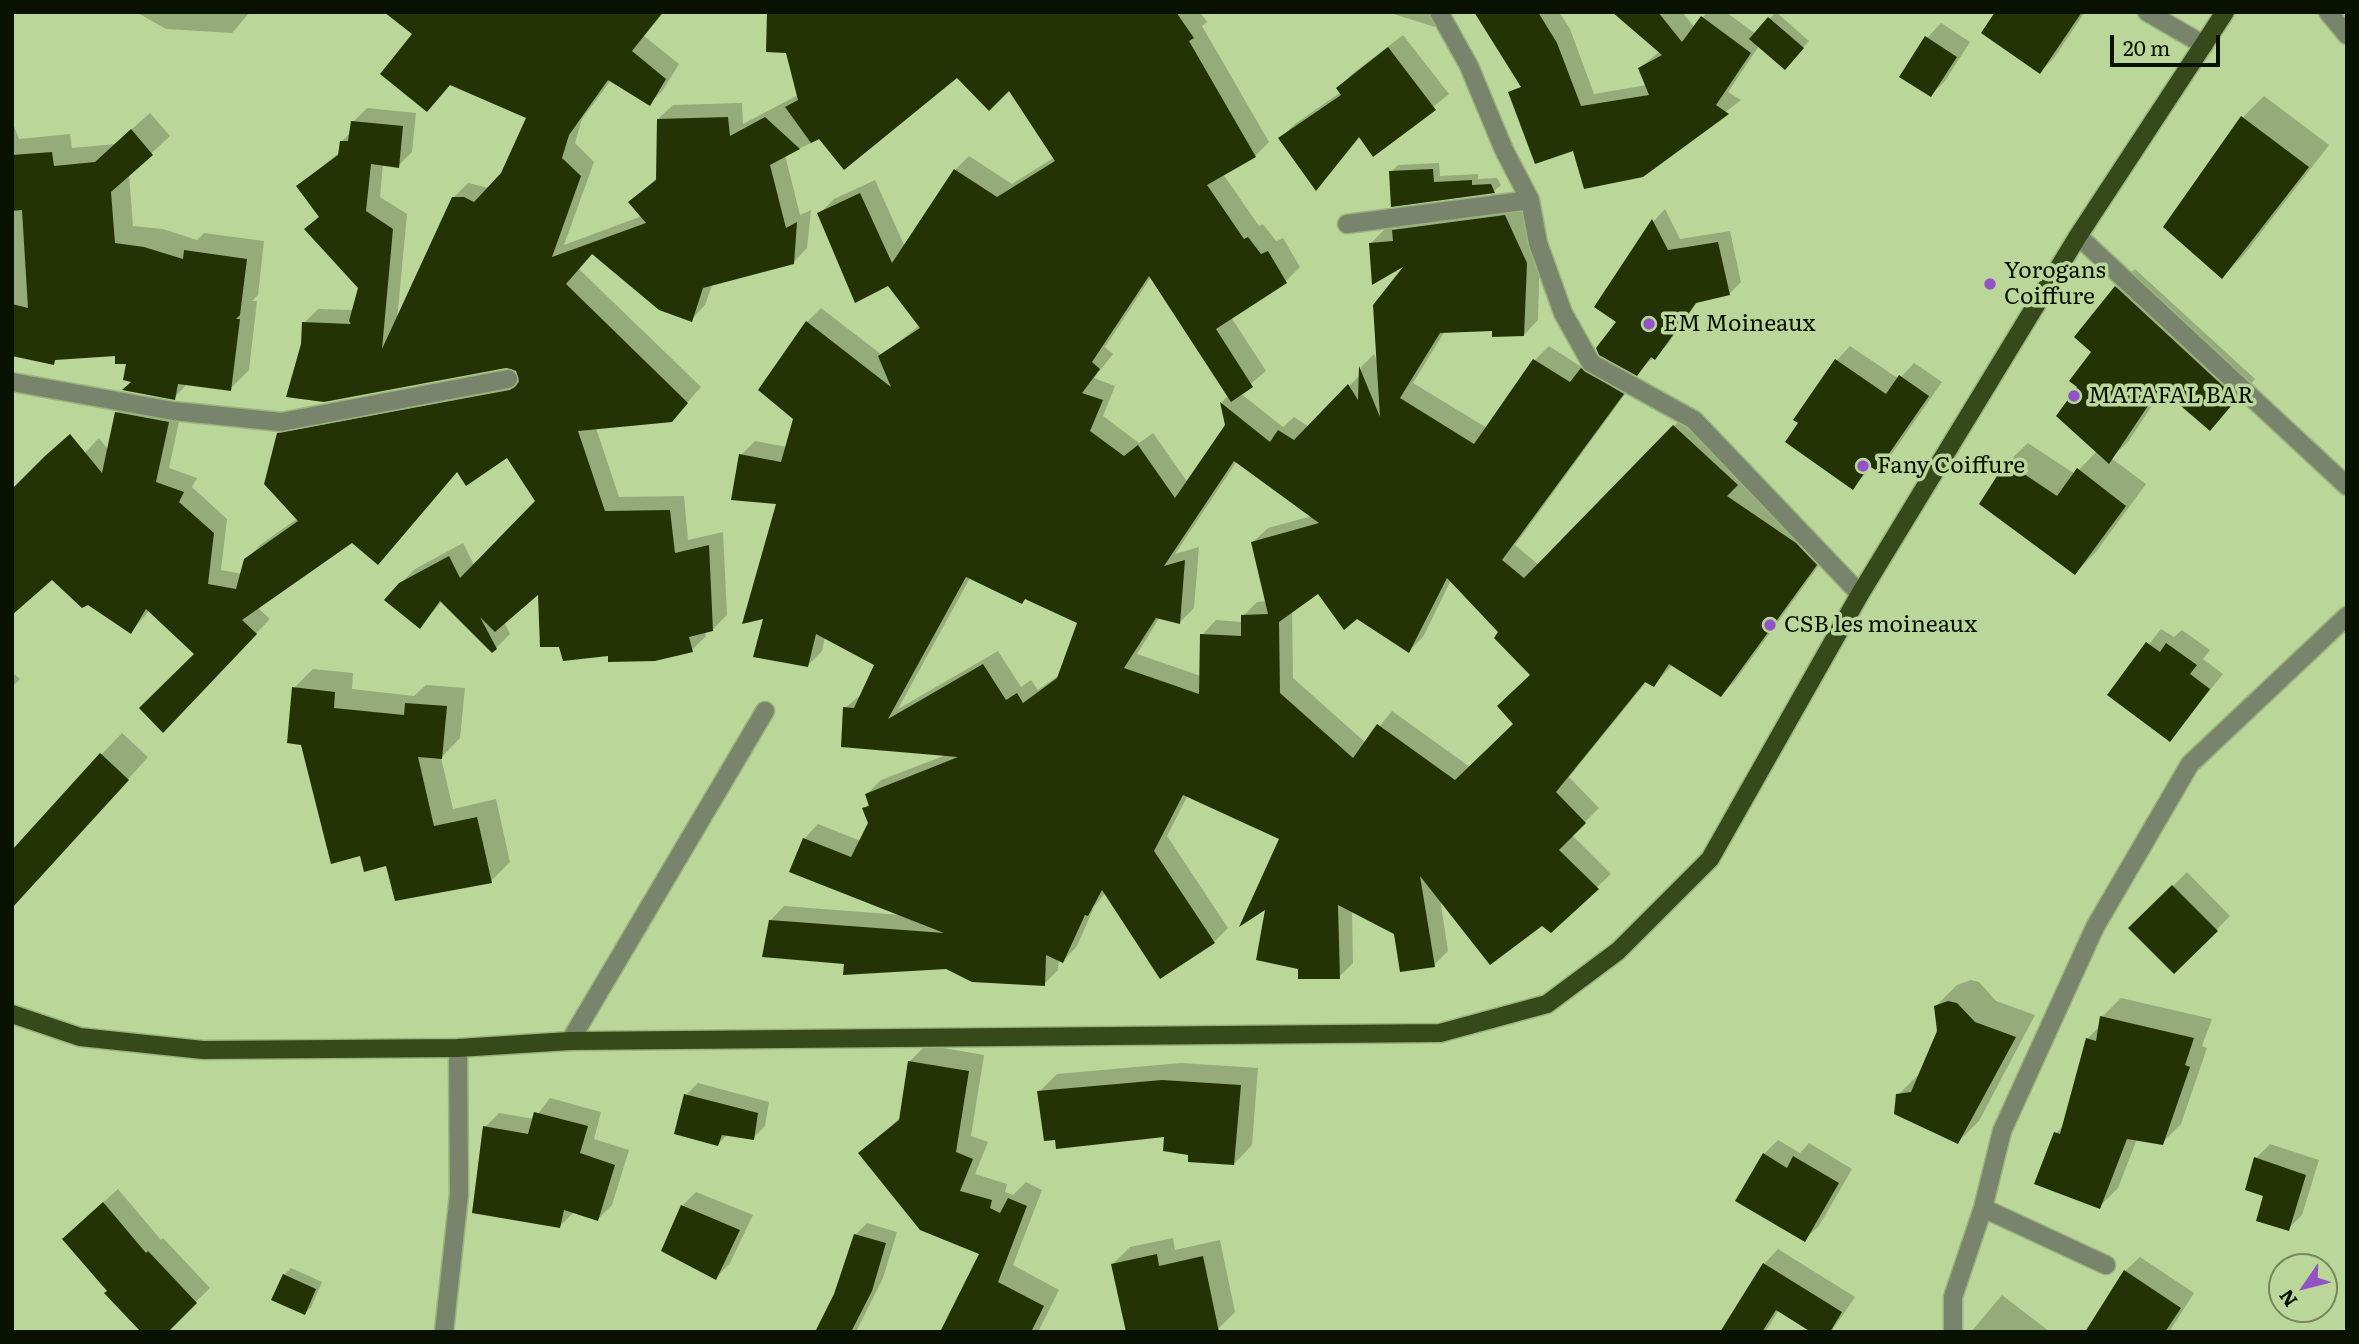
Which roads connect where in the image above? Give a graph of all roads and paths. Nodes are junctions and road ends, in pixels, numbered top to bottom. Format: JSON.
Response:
{"nodes":[{"id":1,"x":1439,"y":12,"type":"edge"},
{"id":2,"x":2147,"y":12,"type":"edge"},
{"id":3,"x":2225,"y":12,"type":"edge"},
{"id":4,"x":2328,"y":12,"type":"edge"},
{"id":5,"x":2347,"y":35,"type":"edge"},
{"id":6,"x":2204,"y":45,"type":"junction"},
{"id":7,"x":1530,"y":201,"type":"junction"},
{"id":8,"x":1347,"y":224,"type":"dead end"},
{"id":9,"x":2078,"y":236,"type":"junction"},
{"id":10,"x":508,"y":379,"type":"dead end"},
{"id":11,"x":12,"y":382,"type":"edge"},
{"id":12,"x":2347,"y":486,"type":"edge"},
{"id":13,"x":1860,"y":594,"type":"junction"},
{"id":14,"x":2347,"y":616,"type":"edge"},
{"id":15,"x":765,"y":711,"type":"dead end"},
{"id":16,"x":12,"y":1014,"type":"edge"},
{"id":17,"x":570,"y":1041,"type":"junction"},
{"id":18,"x":458,"y":1048,"type":"junction"},
{"id":19,"x":1983,"y":1208,"type":"junction"},
{"id":20,"x":2106,"y":1265,"type":"dead end"},
{"id":21,"x":444,"y":1332,"type":"edge"},
{"id":22,"x":1953,"y":1332,"type":"edge"}],
"edges":[{"from":1,"to":7,"type":"street"},
{"from":2,"to":6,"type":"street"},
{"from":3,"to":6,"type":"main road"},
{"from":4,"to":5,"type":"street"},
{"from":6,"to":9,"type":"main road"},
{"from":7,"to":8,"type":"street"},
{"from":7,"to":13,"type":"street"},
{"from":9,"to":12,"type":"street"},
{"from":9,"to":13,"type":"main road"},
{"from":10,"to":11,"type":"street"},
{"from":13,"to":17,"type":"main road"},
{"from":14,"to":19,"type":"street"},
{"from":15,"to":17,"type":"street"},
{"from":16,"to":18,"type":"main road"},
{"from":17,"to":18,"type":"main road"},
{"from":18,"to":21,"type":"street"},
{"from":19,"to":20,"type":"street"},
{"from":19,"to":22,"type":"street"}]}
